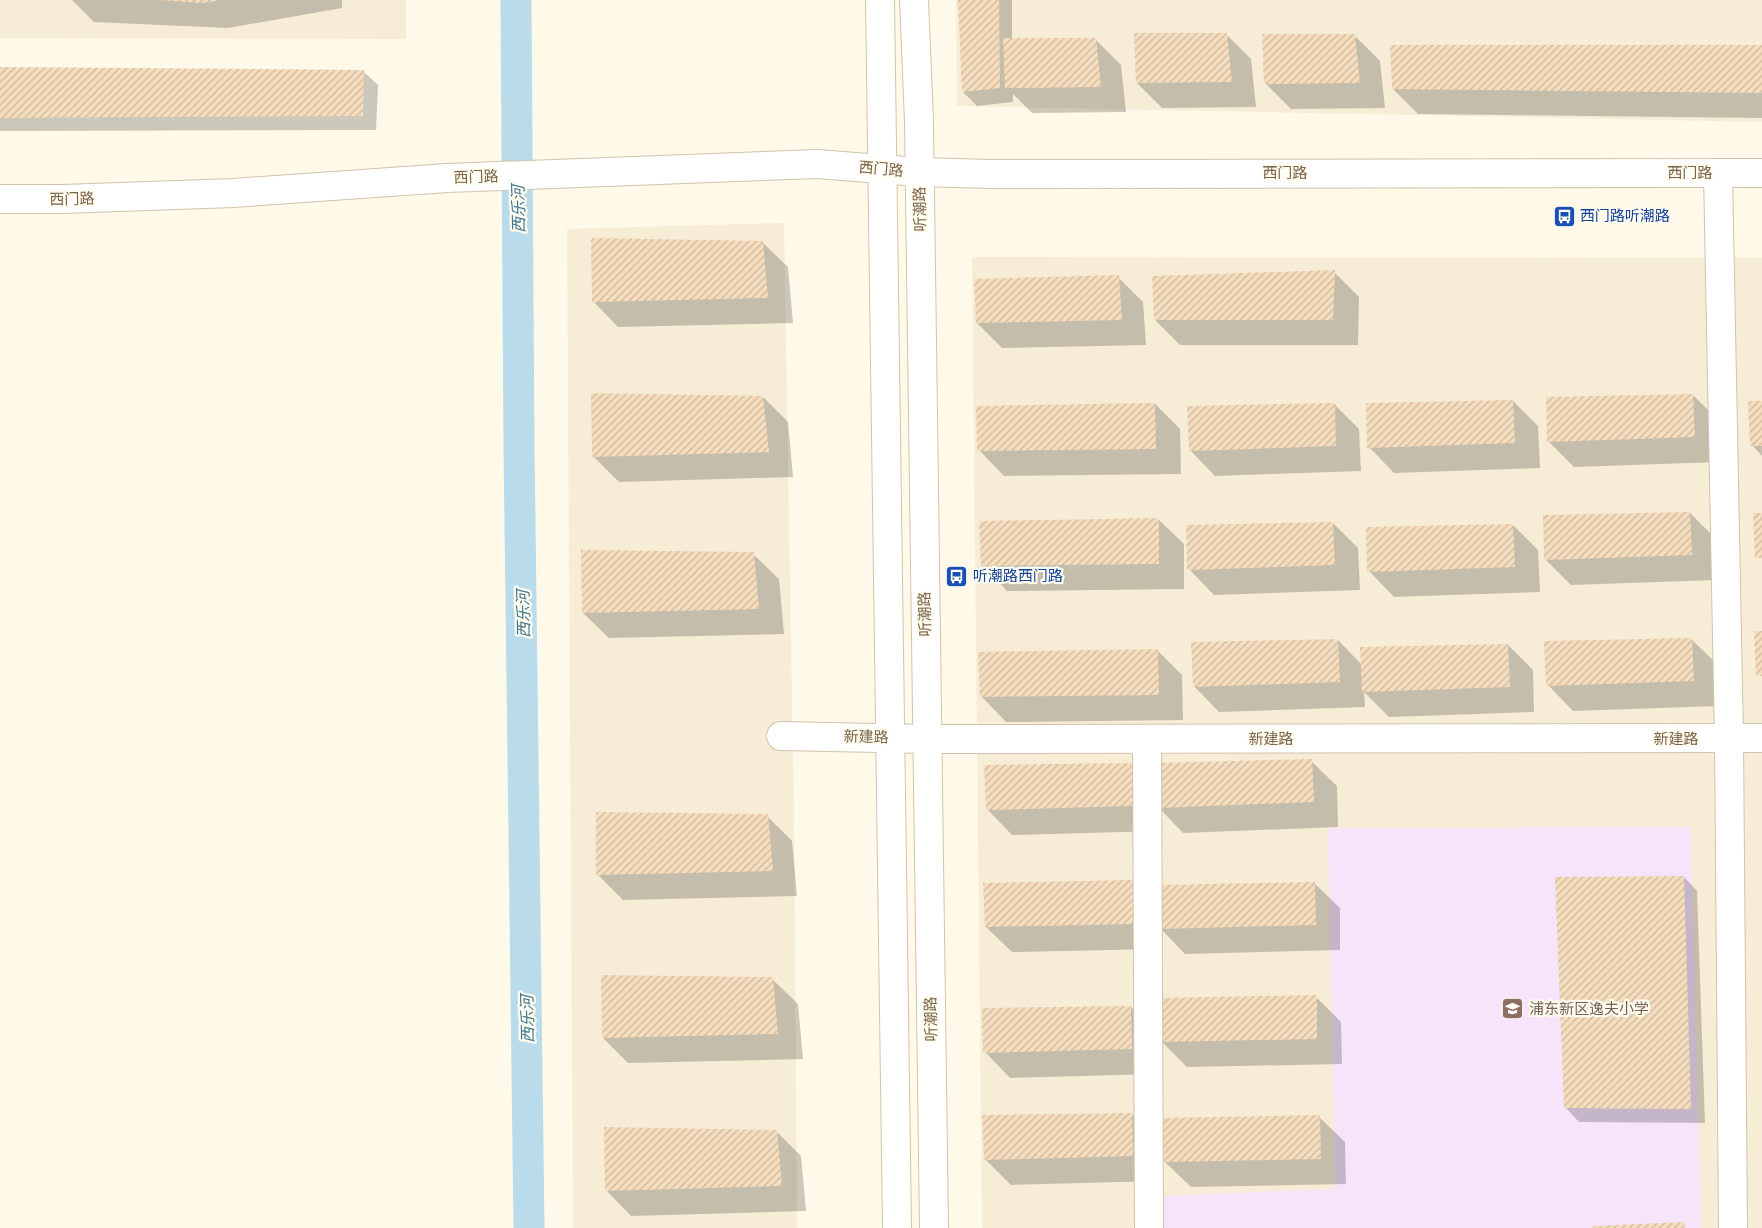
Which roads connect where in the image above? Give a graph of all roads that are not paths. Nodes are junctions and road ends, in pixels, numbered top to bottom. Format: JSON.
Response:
{"nodes":[{"id":1,"x":880,"y":0,"type":"edge"},
{"id":2,"x":914,"y":0,"type":"edge"},
{"id":3,"x":883,"y":169,"type":"junction"},
{"id":4,"x":919,"y":172,"type":"junction"},
{"id":5,"x":1718,"y":173,"type":"junction"},
{"id":6,"x":1762,"y":173,"type":"edge"},
{"id":7,"x":0,"y":199,"type":"edge"},
{"id":8,"x":781,"y":736,"type":"dead end"},
{"id":9,"x":890,"y":737,"type":"junction"},
{"id":10,"x":1762,"y":738,"type":"edge"},
{"id":11,"x":927,"y":739,"type":"junction"},
{"id":12,"x":1147,"y":739,"type":"junction"},
{"id":13,"x":1729,"y":739,"type":"junction"},
{"id":14,"x":896,"y":1228,"type":"edge"},
{"id":15,"x":934,"y":1228,"type":"edge"},
{"id":16,"x":1150,"y":1228,"type":"edge"},
{"id":17,"x":1733,"y":1228,"type":"edge"}],
"edges":[{"from":1,"to":3,"type":"street"},
{"from":2,"to":4,"type":"street","name":"听潮路"},
{"from":3,"to":4,"type":"street","name":"西门路"},
{"from":3,"to":7,"type":"street","name":"西门路"},
{"from":3,"to":9,"type":"street"},
{"from":4,"to":5,"type":"street","name":"西门路"},
{"from":4,"to":11,"type":"street","name":"听潮路"},
{"from":5,"to":6,"type":"street","name":"西门路"},
{"from":5,"to":13,"type":"street"},
{"from":8,"to":9,"type":"street","name":"新建路"},
{"from":9,"to":11,"type":"street","name":"新建路"},
{"from":9,"to":14,"type":"street"},
{"from":10,"to":13,"type":"street","name":"新建路"},
{"from":11,"to":12,"type":"street","name":"新建路"},
{"from":11,"to":15,"type":"street","name":"听潮路"},
{"from":12,"to":13,"type":"street","name":"新建路"},
{"from":12,"to":16,"type":"street"},
{"from":13,"to":17,"type":"street"}]}
